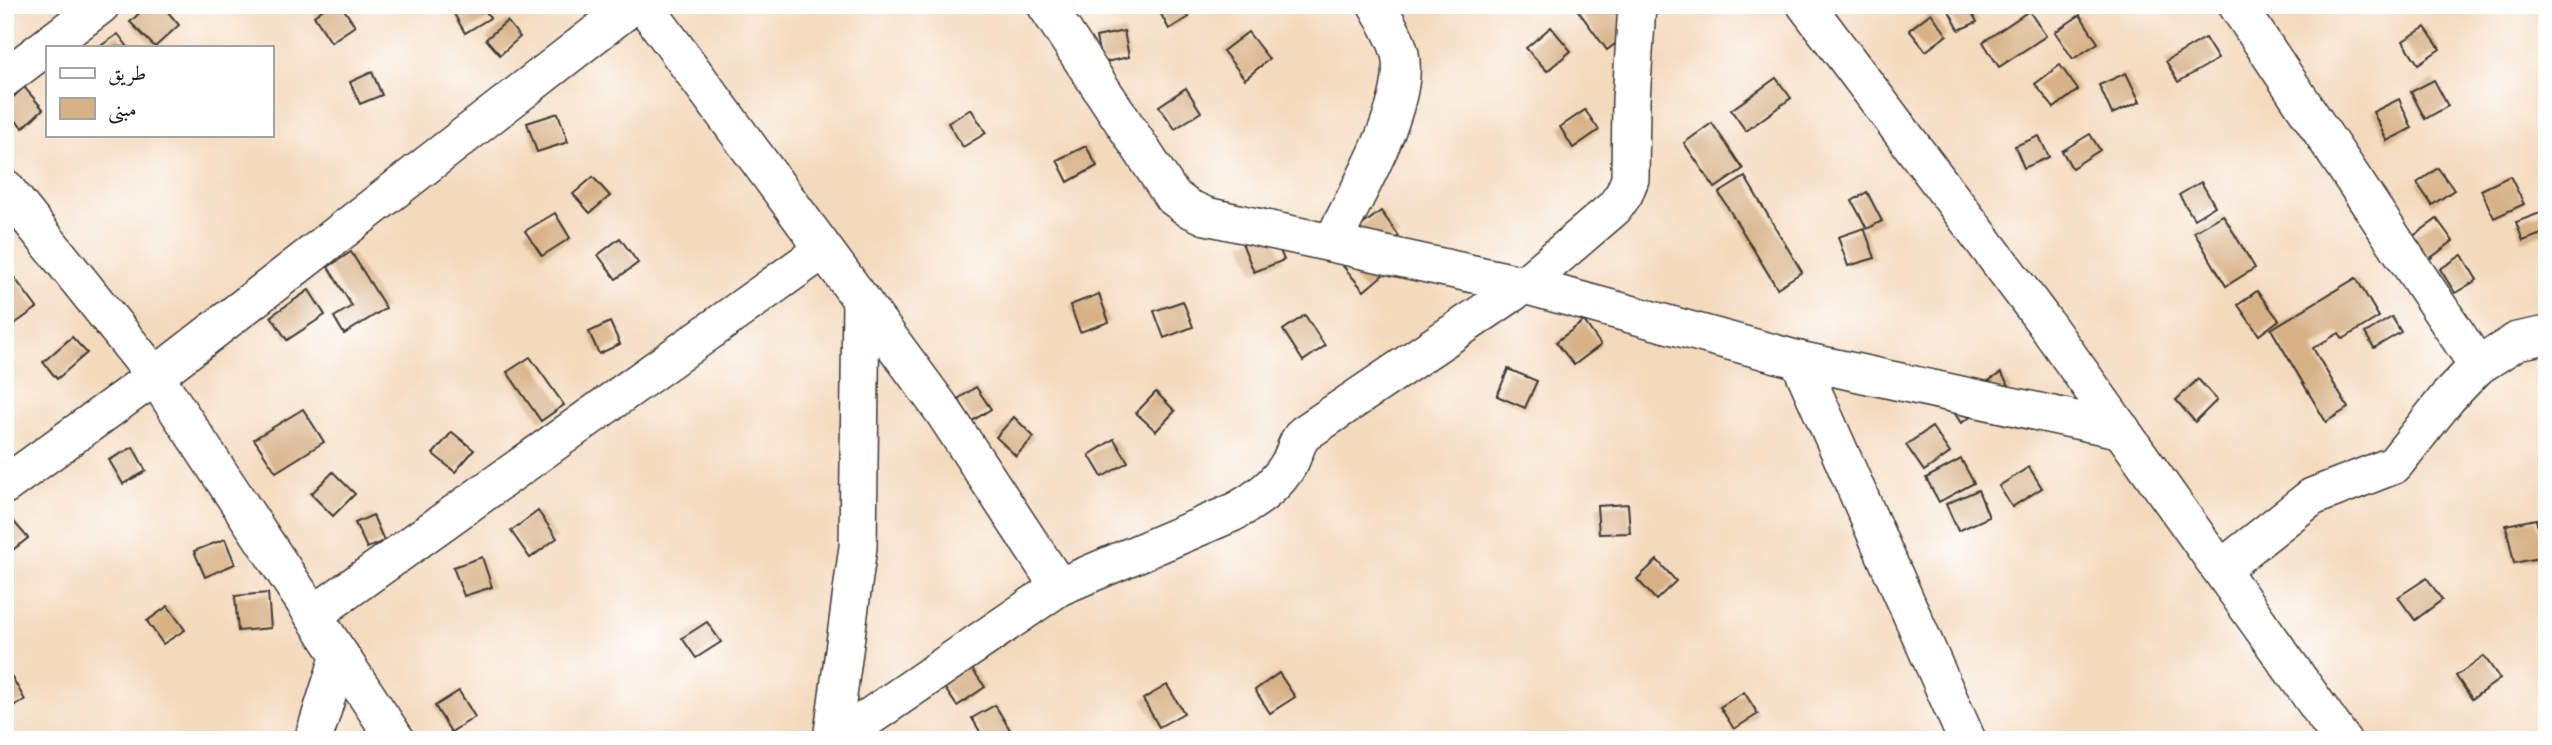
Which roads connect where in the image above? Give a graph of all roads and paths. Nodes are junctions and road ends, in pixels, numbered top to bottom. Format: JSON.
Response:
{"nodes":[{"id":1,"x":101,"y":5,"type":"edge"},
{"id":2,"x":633,"y":5,"type":"edge"},
{"id":3,"x":644,"y":5,"type":"edge"},
{"id":4,"x":1046,"y":5,"type":"edge"},
{"id":5,"x":1377,"y":5,"type":"edge"},
{"id":6,"x":1637,"y":5,"type":"edge"},
{"id":7,"x":1806,"y":5,"type":"edge"},
{"id":8,"x":2236,"y":5,"type":"edge"},
{"id":9,"x":47,"y":46,"type":"edge"},
{"id":10,"x":46,"y":47,"type":"edge"},
{"id":11,"x":5,"y":78,"type":"edge"},
{"id":12,"x":5,"y":188,"type":"edge"},
{"id":13,"x":1332,"y":243,"type":"junction"},
{"id":14,"x":822,"y":250,"type":"junction"},
{"id":15,"x":1524,"y":285,"type":"junction"},
{"id":16,"x":860,"y":299,"type":"junction"},
{"id":17,"x":2547,"y":335,"type":"edge"},
{"id":18,"x":1799,"y":359,"type":"junction"},
{"id":19,"x":2479,"y":366,"type":"junction"},
{"id":20,"x":155,"y":376,"type":"junction"},
{"id":21,"x":2122,"y":430,"type":"junction"},
{"id":22,"x":5,"y":485,"type":"edge"},
{"id":23,"x":2221,"y":569,"type":"junction"},
{"id":24,"x":1059,"y":587,"type":"junction"},
{"id":25,"x":313,"y":615,"type":"junction"},
{"id":26,"x":340,"y":655,"type":"junction"},
{"id":27,"x":313,"y":740,"type":"edge"},
{"id":28,"x":396,"y":740,"type":"edge"},
{"id":29,"x":834,"y":740,"type":"edge"},
{"id":30,"x":1968,"y":740,"type":"edge"},
{"id":31,"x":2342,"y":740,"type":"edge"}],
"edges":[{"from":1,"to":9,"type":"street"},
{"from":2,"to":20,"type":"street"},
{"from":3,"to":14,"type":"street"},
{"from":4,"to":13,"type":"street"},
{"from":5,"to":13,"type":"street"},
{"from":6,"to":15,"type":"street"},
{"from":7,"to":21,"type":"street"},
{"from":8,"to":19,"type":"street"},
{"from":10,"to":11,"type":"street"},
{"from":12,"to":20,"type":"street"},
{"from":13,"to":15,"type":"street"},
{"from":14,"to":16,"type":"street"},
{"from":14,"to":25,"type":"street"},
{"from":15,"to":18,"type":"street"},
{"from":15,"to":24,"type":"street"},
{"from":16,"to":24,"type":"street"},
{"from":16,"to":29,"type":"street"},
{"from":17,"to":19,"type":"street"},
{"from":18,"to":21,"type":"street"},
{"from":18,"to":30,"type":"street"},
{"from":19,"to":23,"type":"street"},
{"from":20,"to":22,"type":"street"},
{"from":20,"to":25,"type":"street"},
{"from":21,"to":23,"type":"street"},
{"from":23,"to":31,"type":"street"},
{"from":24,"to":29,"type":"street"},
{"from":25,"to":26,"type":"street"},
{"from":26,"to":27,"type":"street"},
{"from":26,"to":28,"type":"street"}]}
